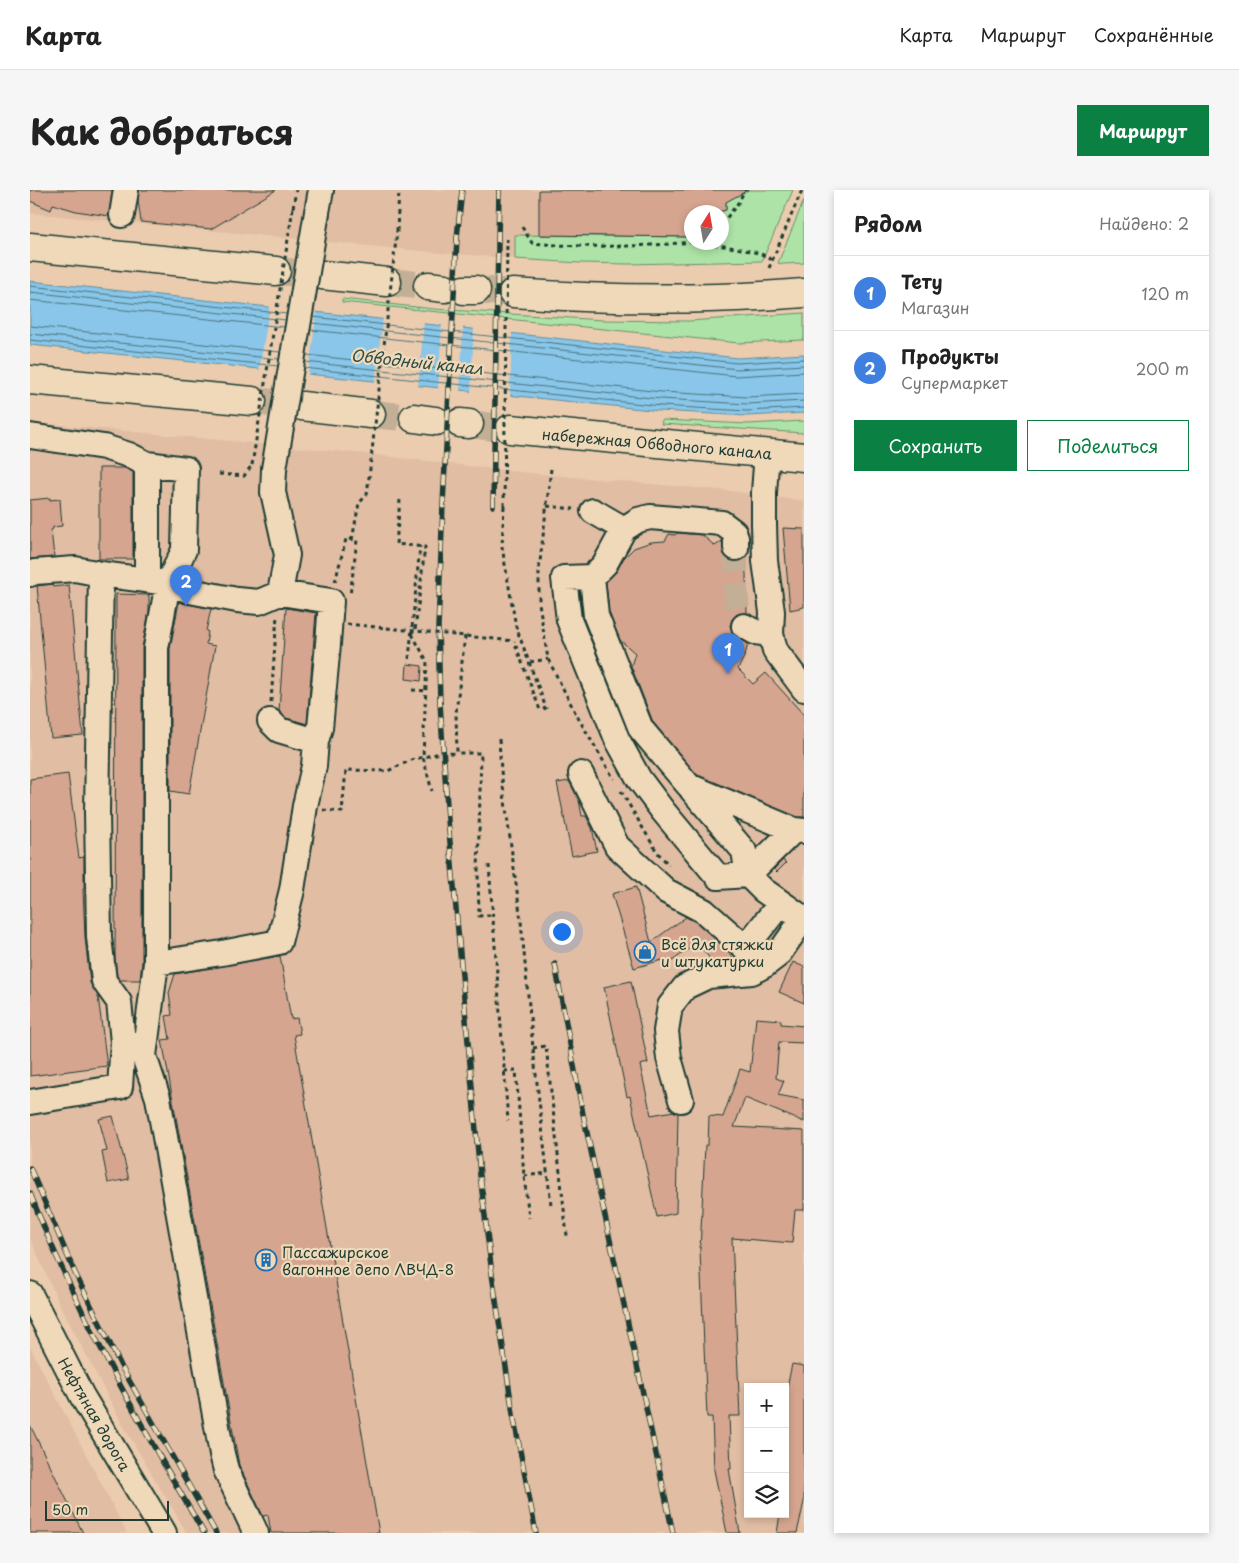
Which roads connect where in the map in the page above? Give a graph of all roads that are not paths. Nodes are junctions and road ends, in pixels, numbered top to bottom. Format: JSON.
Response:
{"nodes":[{"id":1,"x":126,"y":190,"type":"edge"},
{"id":2,"x":319,"y":201,"type":"edge"},
{"id":3,"x":122,"y":215,"type":"dead end"},
{"id":4,"x":30,"y":247,"type":"edge"},
{"id":5,"x":276,"y":271,"type":"tunnel mouth"},
{"id":6,"x":322,"y":275,"type":"tunnel mouth"},
{"id":7,"x":387,"y":282,"type":"tunnel mouth"},
{"id":8,"x":513,"y":293,"type":"tunnel mouth"},
{"id":9,"x":804,"y":293,"type":"edge"},
{"id":10,"x":30,"y":380,"type":"edge"},
{"id":11,"x":252,"y":401,"type":"tunnel mouth"},
{"id":12,"x":302,"y":406,"type":"tunnel mouth"},
{"id":13,"x":371,"y":414,"type":"tunnel mouth"},
{"id":14,"x":510,"y":429,"type":"tunnel mouth"},
{"id":15,"x":30,"y":436,"type":"edge"},
{"id":16,"x":767,"y":454,"type":"junction"},
{"id":17,"x":804,"y":457,"type":"edge"},
{"id":18,"x":147,"y":464,"type":"junction"},
{"id":19,"x":587,"y":510,"type":"road end"},
{"id":20,"x":624,"y":529,"type":"junction"},
{"id":21,"x":736,"y":548,"type":"tunnel mouth"},
{"id":22,"x":30,"y":574,"type":"edge"},
{"id":23,"x":101,"y":574,"type":"junction"},
{"id":24,"x":592,"y":577,"type":"junction"},
{"id":25,"x":157,"y":582,"type":"junction"},
{"id":26,"x":280,"y":593,"type":"junction"},
{"id":27,"x":744,"y":626,"type":"dead end"},
{"id":28,"x":771,"y":634,"type":"junction"},
{"id":29,"x":804,"y":689,"type":"edge"},
{"id":30,"x":270,"y":721,"type":"road end"},
{"id":31,"x":316,"y":741,"type":"junction"},
{"id":32,"x":580,"y":774,"type":"dead end"},
{"id":33,"x":689,"y":786,"type":"junction"},
{"id":34,"x":799,"y":830,"type":"edge"},
{"id":35,"x":764,"y":889,"type":"junction"},
{"id":36,"x":804,"y":919,"type":"edge"},
{"id":37,"x":745,"y":948,"type":"junction"},
{"id":38,"x":156,"y":963,"type":"junction"},
{"id":39,"x":765,"y":965,"type":"junction"},
{"id":40,"x":124,"y":1042,"type":"junction"},
{"id":41,"x":144,"y":1056,"type":"junction"},
{"id":42,"x":681,"y":1100,"type":"dead end"},
{"id":43,"x":30,"y":1102,"type":"edge"},
{"id":44,"x":30,"y":1294,"type":"edge"},
{"id":45,"x":164,"y":1533,"type":"edge"},
{"id":46,"x":256,"y":1533,"type":"edge"}],
"edges":[{"from":1,"to":3,"type":"street"},
{"from":2,"to":26,"type":"street","bridge":true},
{"from":4,"to":5,"type":"main road"},
{"from":6,"to":7,"type":"main road"},
{"from":8,"to":9,"type":"main road"},
{"from":10,"to":11,"type":"main road"},
{"from":12,"to":13,"type":"main road"},
{"from":14,"to":16,"type":"main road","name":"набережная Обводного канала"},
{"from":15,"to":18,"type":"street"},
{"from":16,"to":17,"type":"main road","name":"набережная Обводного канала"},
{"from":16,"to":28,"type":"street"},
{"from":18,"to":25,"type":"street"},
{"from":18,"to":25,"type":"street"},
{"from":19,"to":20,"type":"street"},
{"from":20,"to":21,"type":"street"},
{"from":20,"to":24,"type":"street"},
{"from":22,"to":23,"type":"street"},
{"from":23,"to":25,"type":"street"},
{"from":23,"to":40,"type":"street"},
{"from":24,"to":33,"type":"street"},
{"from":24,"to":35,"type":"street"},
{"from":25,"to":26,"type":"street"},
{"from":25,"to":38,"type":"street"},
{"from":26,"to":31,"type":"street"},
{"from":27,"to":28,"type":"street"},
{"from":28,"to":29,"type":"street"},
{"from":30,"to":31,"type":"street"},
{"from":31,"to":38,"type":"street"},
{"from":32,"to":37,"type":"street"},
{"from":33,"to":34,"type":"street"},
{"from":33,"to":35,"type":"street"},
{"from":34,"to":35,"type":"street"},
{"from":35,"to":36,"type":"street"},
{"from":35,"to":37,"type":"street"},
{"from":36,"to":39,"type":"street"},
{"from":37,"to":39,"type":"street"},
{"from":38,"to":41,"type":"street"},
{"from":39,"to":42,"type":"street"},
{"from":40,"to":41,"type":"street"},
{"from":40,"to":43,"type":"street"},
{"from":41,"to":46,"type":"street"},
{"from":44,"to":45,"type":"street","name":"Нефтяная дорога"}]}
